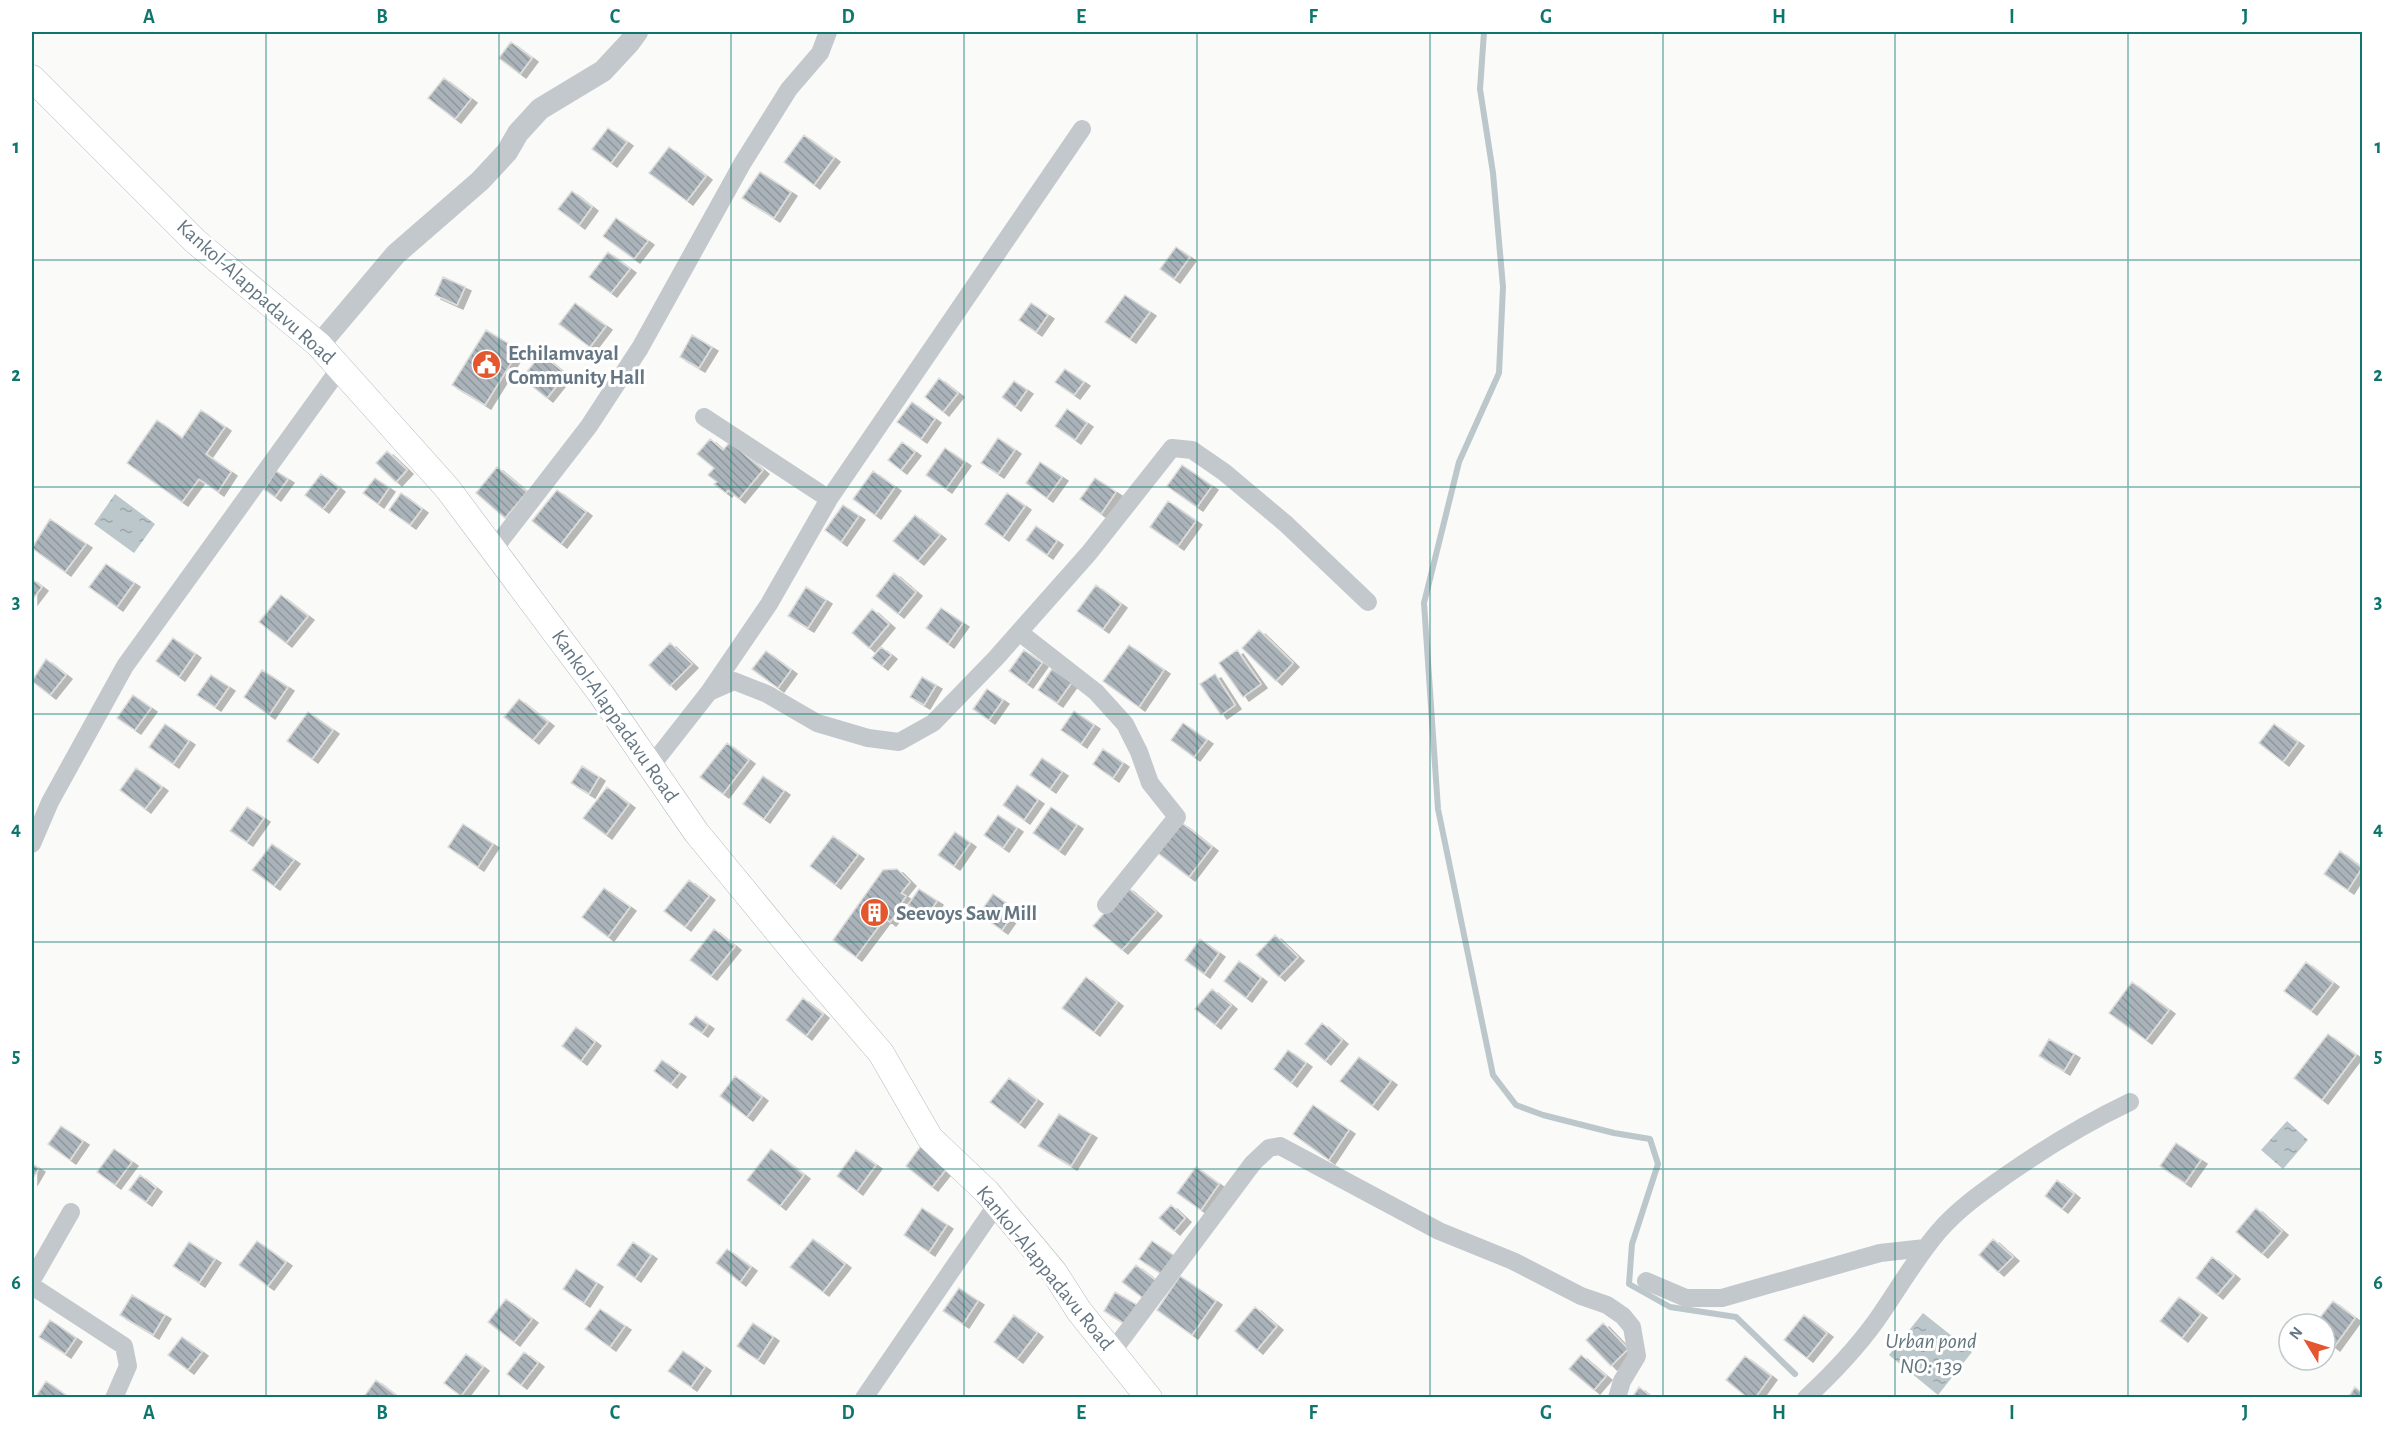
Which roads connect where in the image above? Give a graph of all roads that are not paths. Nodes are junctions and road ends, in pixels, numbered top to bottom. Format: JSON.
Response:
{"nodes":[{"id":1,"x":637,"y":32,"type":"edge"},
{"id":2,"x":828,"y":32,"type":"edge"},
{"id":3,"x":32,"y":78,"type":"edge"},
{"id":4,"x":1082,"y":129,"type":"dead end"},
{"id":5,"x":319,"y":345,"type":"junction"},
{"id":6,"x":340,"y":368,"type":"junction"},
{"id":7,"x":704,"y":417,"type":"dead end"},
{"id":8,"x":829,"y":499,"type":"junction"},
{"id":9,"x":494,"y":549,"type":"junction"},
{"id":10,"x":1368,"y":603,"type":"dead end"},
{"id":11,"x":1019,"y":632,"type":"junction"},
{"id":12,"x":709,"y":692,"type":"junction"},
{"id":13,"x":651,"y":766,"type":"junction"},
{"id":14,"x":32,"y":844,"type":"edge"},
{"id":15,"x":1106,"y":905,"type":"dead end"},
{"id":16,"x":2130,"y":1102,"type":"dead end"},
{"id":17,"x":997,"y":1204,"type":"junction"},
{"id":18,"x":71,"y":1212,"type":"dead end"},
{"id":19,"x":1925,"y":1248,"type":"junction"},
{"id":20,"x":32,"y":1280,"type":"edge"},
{"id":21,"x":1646,"y":1281,"type":"dead end"},
{"id":22,"x":32,"y":1286,"type":"edge"},
{"id":23,"x":1113,"y":1352,"type":"junction"},
{"id":24,"x":114,"y":1398,"type":"edge"},
{"id":25,"x":864,"y":1398,"type":"edge"},
{"id":26,"x":1149,"y":1398,"type":"edge"},
{"id":27,"x":1617,"y":1398,"type":"edge"},
{"id":28,"x":1806,"y":1398,"type":"edge"}],
"edges":[{"from":1,"to":5,"type":"street"},
{"from":2,"to":9,"type":"street"},
{"from":3,"to":5,"type":"main road","name":"Kankol-Alappadavu Road"},
{"from":4,"to":8,"type":"street"},
{"from":5,"to":6,"type":"main road","name":"Kankol-Alappadavu Road"},
{"from":6,"to":9,"type":"main road","name":"Kankol-Alappadavu Road"},
{"from":6,"to":14,"type":"street"},
{"from":7,"to":8,"type":"street"},
{"from":8,"to":12,"type":"street"},
{"from":9,"to":13,"type":"main road","name":"Kankol-Alappadavu Road"},
{"from":10,"to":11,"type":"street"},
{"from":11,"to":12,"type":"street"},
{"from":11,"to":15,"type":"street"},
{"from":12,"to":13,"type":"street"},
{"from":13,"to":17,"type":"main road","name":"Kankol-Alappadavu Road"},
{"from":16,"to":19,"type":"street"},
{"from":17,"to":23,"type":"main road","name":"Kankol-Alappadavu Road"},
{"from":17,"to":25,"type":"street"},
{"from":18,"to":20,"type":"street"},
{"from":19,"to":21,"type":"street"},
{"from":19,"to":28,"type":"street"},
{"from":22,"to":24,"type":"street"},
{"from":23,"to":26,"type":"main road","name":"Kankol-Alappadavu Road"},
{"from":23,"to":27,"type":"street"}]}
